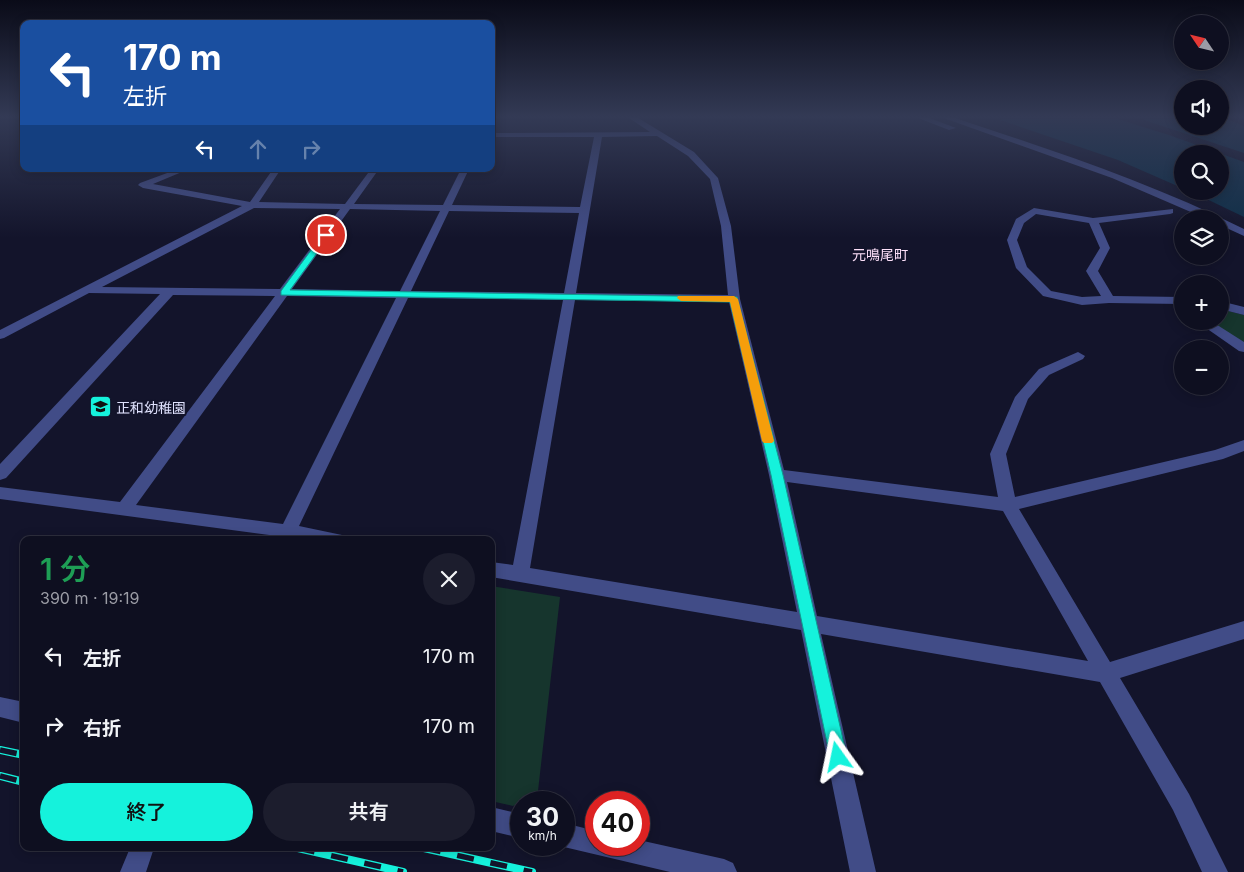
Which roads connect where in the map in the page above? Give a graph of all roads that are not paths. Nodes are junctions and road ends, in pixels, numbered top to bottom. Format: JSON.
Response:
{"nodes":[{"id":1,"x":594,"y":157,"type":"edge"},
{"id":2,"x":694,"y":157,"type":"edge"},
{"id":3,"x":1037,"y":157,"type":"edge"},
{"id":4,"x":1065,"y":157,"type":"edge"},
{"id":5,"x":177,"y":172,"type":"edge"},
{"id":6,"x":275,"y":172,"type":"edge"},
{"id":7,"x":373,"y":172,"type":"edge"},
{"id":8,"x":464,"y":172,"type":"edge"},
{"id":9,"x":252,"y":206,"type":"junction"},
{"id":10,"x":347,"y":207,"type":"junction"},
{"id":11,"x":446,"y":208,"type":"junction"},
{"id":12,"x":585,"y":210,"type":"junction"},
{"id":13,"x":1195,"y":210,"type":"edge"},
{"id":14,"x":1093,"y":221,"type":"junction"},
{"id":15,"x":1229,"y":224,"type":"edge"},
{"id":16,"x":1244,"y":232,"type":"edge"},
{"id":17,"x":89,"y":290,"type":"junction"},
{"id":18,"x":170,"y":291,"type":"junction"},
{"id":19,"x":284,"y":293,"type":"junction"},
{"id":20,"x":404,"y":294,"type":"junction"},
{"id":21,"x":570,"y":297,"type":"junction"},
{"id":22,"x":734,"y":299,"type":"junction"},
{"id":23,"x":1109,"y":300,"type":"junction"},
{"id":24,"x":1168,"y":300,"type":"junction"},
{"id":25,"x":1174,"y":300,"type":"edge"},
{"id":26,"x":1174,"y":304,"type":"edge"},
{"id":27,"x":1229,"y":307,"type":"edge"},
{"id":28,"x":1244,"y":311,"type":"edge"},
{"id":29,"x":1216,"y":330,"type":"edge"},
{"id":30,"x":0,"y":335,"type":"edge"},
{"id":31,"x":1244,"y":348,"type":"edge"},
{"id":32,"x":1078,"y":356,"type":"dead end"},
{"id":33,"x":1244,"y":445,"type":"edge"},
{"id":34,"x":0,"y":474,"type":"edge"},
{"id":35,"x":777,"y":475,"type":"junction"},
{"id":36,"x":0,"y":493,"type":"edge"},
{"id":37,"x":1008,"y":505,"type":"junction"},
{"id":38,"x":124,"y":510,"type":"junction"},
{"id":39,"x":286,"y":536,"type":"edge"},
{"id":40,"x":495,"y":570,"type":"edge"},
{"id":41,"x":520,"y":575,"type":"junction"},
{"id":42,"x":809,"y":623,"type":"junction"},
{"id":43,"x":1244,"y":630,"type":"edge"},
{"id":44,"x":1105,"y":673,"type":"junction"},
{"id":45,"x":0,"y":707,"type":"edge"},
{"id":46,"x":20,"y":711,"type":"edge"},
{"id":47,"x":495,"y":820,"type":"edge"},
{"id":48,"x":510,"y":823,"type":"edge"},
{"id":49,"x":141,"y":851,"type":"edge"},
{"id":50,"x":650,"y":855,"type":"edge"},
{"id":51,"x":133,"y":872,"type":"edge"},
{"id":52,"x":724,"y":872,"type":"edge"},
{"id":53,"x":863,"y":872,"type":"edge"},
{"id":54,"x":1215,"y":872,"type":"edge"}],
"edges":[{"from":1,"to":12,"type":"street"},
{"from":2,"to":22,"type":"street"},
{"from":3,"to":14,"type":"street"},
{"from":4,"to":13,"type":"street"},
{"from":5,"to":9,"type":"street"},
{"from":6,"to":9,"type":"street"},
{"from":7,"to":10,"type":"street"},
{"from":8,"to":11,"type":"street"},
{"from":9,"to":10,"type":"street"},
{"from":9,"to":17,"type":"street"},
{"from":10,"to":11,"type":"street"},
{"from":10,"to":19,"type":"street"},
{"from":11,"to":12,"type":"street"},
{"from":11,"to":20,"type":"street"},
{"from":12,"to":21,"type":"street"},
{"from":14,"to":23,"type":"street"},
{"from":14,"to":23,"type":"street"},
{"from":15,"to":16,"type":"street"},
{"from":17,"to":18,"type":"street"},
{"from":17,"to":30,"type":"street"},
{"from":18,"to":19,"type":"street"},
{"from":18,"to":34,"type":"street"},
{"from":19,"to":20,"type":"street"},
{"from":19,"to":38,"type":"street"},
{"from":20,"to":21,"type":"street"},
{"from":20,"to":39,"type":"street"},
{"from":21,"to":22,"type":"street"},
{"from":21,"to":41,"type":"street"},
{"from":22,"to":35,"type":"street"},
{"from":23,"to":24,"type":"street"},
{"from":24,"to":25,"type":"street"},
{"from":24,"to":26,"type":"street"},
{"from":27,"to":28,"type":"street"},
{"from":29,"to":31,"type":"street"},
{"from":32,"to":37,"type":"street"},
{"from":33,"to":37,"type":"street"},
{"from":35,"to":37,"type":"street"},
{"from":35,"to":42,"type":"street"},
{"from":36,"to":38,"type":"street"},
{"from":37,"to":44,"type":"street"},
{"from":38,"to":39,"type":"street"},
{"from":40,"to":41,"type":"street"},
{"from":41,"to":42,"type":"street"},
{"from":42,"to":44,"type":"street"},
{"from":42,"to":53,"type":"street"},
{"from":43,"to":44,"type":"street"},
{"from":44,"to":54,"type":"street"},
{"from":45,"to":46,"type":"street"},
{"from":47,"to":48,"type":"street"},
{"from":49,"to":51,"type":"street"},
{"from":50,"to":52,"type":"street"}]}
